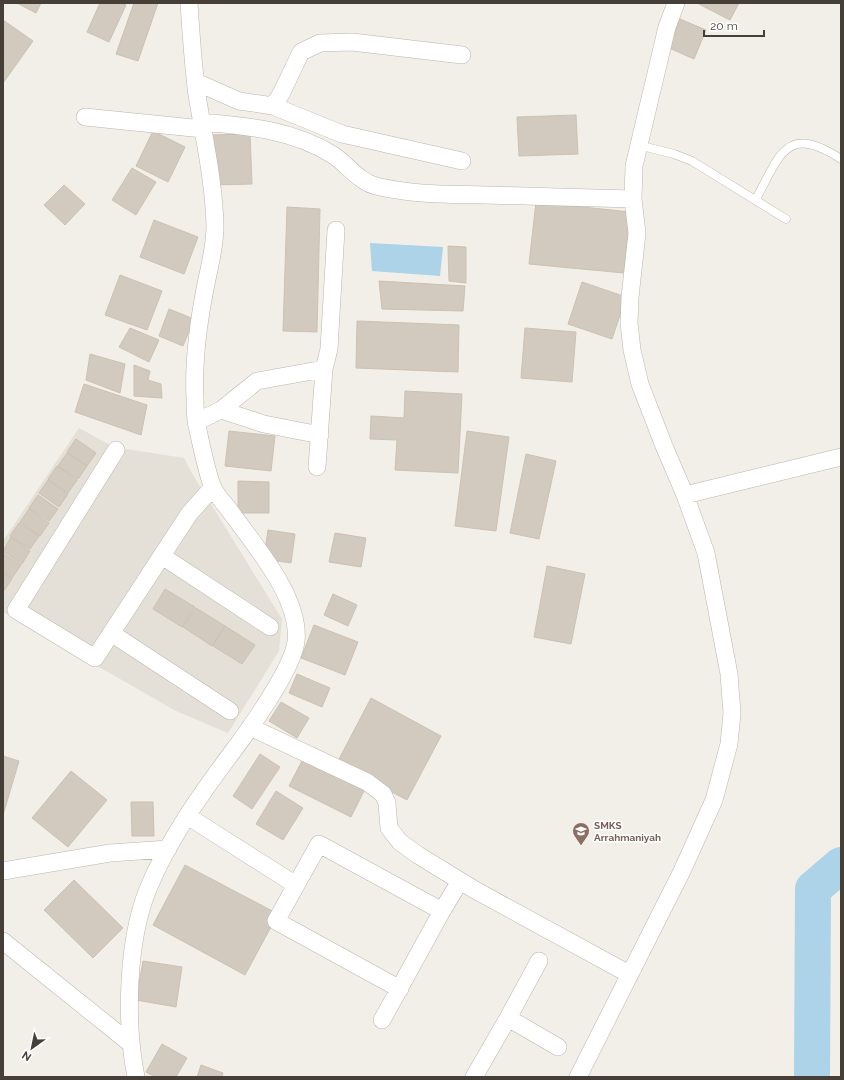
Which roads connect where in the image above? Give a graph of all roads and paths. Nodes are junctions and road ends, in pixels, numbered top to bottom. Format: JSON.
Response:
{"nodes":[{"id":1,"x":188,"y":3,"type":"edge"},
{"id":2,"x":676,"y":3,"type":"edge"},
{"id":3,"x":462,"y":55,"type":"dead end"},
{"id":4,"x":196,"y":82,"type":"junction"},
{"id":5,"x":273,"y":106,"type":"junction"},
{"id":6,"x":85,"y":118,"type":"dead end"},
{"id":7,"x":202,"y":125,"type":"junction"},
{"id":8,"x":638,"y":145,"type":"junction"},
{"id":9,"x":841,"y":159,"type":"edge"},
{"id":10,"x":462,"y":161,"type":"dead end"},
{"id":11,"x":633,"y":199,"type":"junction"},
{"id":12,"x":756,"y":199,"type":"junction"},
{"id":13,"x":786,"y":219,"type":"dead end"},
{"id":14,"x":336,"y":230,"type":"dead end"},
{"id":15,"x":324,"y":369,"type":"junction"},
{"id":16,"x":221,"y":410,"type":"junction"},
{"id":17,"x":196,"y":422,"type":"junction"},
{"id":18,"x":320,"y":435,"type":"junction"},
{"id":19,"x":116,"y":450,"type":"dead end"},
{"id":20,"x":841,"y":457,"type":"edge"},
{"id":21,"x":317,"y":467,"type":"dead end"},
{"id":22,"x":213,"y":487,"type":"junction"},
{"id":23,"x":685,"y":495,"type":"junction"},
{"id":24,"x":162,"y":556,"type":"junction"},
{"id":25,"x":270,"y":627,"type":"dead end"},
{"id":26,"x":111,"y":633,"type":"junction"},
{"id":27,"x":230,"y":711,"type":"dead end"},
{"id":28,"x":250,"y":727,"type":"junction"},
{"id":29,"x":188,"y":816,"type":"junction"},
{"id":30,"x":168,"y":849,"type":"junction"},
{"id":31,"x":3,"y":871,"type":"edge"},
{"id":32,"x":460,"y":881,"type":"junction"},
{"id":33,"x":296,"y":885,"type":"junction"},
{"id":34,"x":442,"y":911,"type":"junction"},
{"id":35,"x":3,"y":941,"type":"edge"},
{"id":36,"x":539,"y":961,"type":"dead end"},
{"id":37,"x":629,"y":974,"type":"junction"},
{"id":38,"x":400,"y":989,"type":"junction"},
{"id":39,"x":508,"y":1018,"type":"junction"},
{"id":40,"x":382,"y":1020,"type":"dead end"},
{"id":41,"x":131,"y":1044,"type":"junction"},
{"id":42,"x":558,"y":1047,"type":"dead end"},
{"id":43,"x":136,"y":1077,"type":"edge"},
{"id":44,"x":474,"y":1077,"type":"edge"},
{"id":45,"x":578,"y":1077,"type":"edge"}],
"edges":[{"from":1,"to":4,"type":"street"},
{"from":2,"to":8,"type":"street"},
{"from":3,"to":5,"type":"street"},
{"from":4,"to":5,"type":"street"},
{"from":4,"to":7,"type":"street"},
{"from":5,"to":10,"type":"street"},
{"from":6,"to":7,"type":"street"},
{"from":7,"to":11,"type":"street"},
{"from":7,"to":17,"type":"street"},
{"from":8,"to":11,"type":"street"},
{"from":8,"to":12,"type":"lane"},
{"from":9,"to":12,"type":"lane"},
{"from":11,"to":23,"type":"street"},
{"from":12,"to":13,"type":"lane"},
{"from":14,"to":15,"type":"street"},
{"from":15,"to":16,"type":"street"},
{"from":15,"to":18,"type":"street"},
{"from":16,"to":17,"type":"street"},
{"from":16,"to":18,"type":"street"},
{"from":17,"to":22,"type":"street"},
{"from":18,"to":21,"type":"street"},
{"from":19,"to":26,"type":"street"},
{"from":20,"to":23,"type":"street"},
{"from":22,"to":24,"type":"street"},
{"from":22,"to":28,"type":"street"},
{"from":23,"to":37,"type":"street"},
{"from":24,"to":25,"type":"street"},
{"from":24,"to":26,"type":"street"},
{"from":26,"to":27,"type":"street"},
{"from":28,"to":29,"type":"street"},
{"from":28,"to":32,"type":"street"},
{"from":29,"to":30,"type":"street"},
{"from":29,"to":33,"type":"street"},
{"from":30,"to":31,"type":"street"},
{"from":30,"to":41,"type":"street"},
{"from":32,"to":34,"type":"street"},
{"from":32,"to":37,"type":"street"},
{"from":33,"to":34,"type":"street"},
{"from":33,"to":38,"type":"street"},
{"from":34,"to":38,"type":"street"},
{"from":35,"to":41,"type":"street"},
{"from":36,"to":39,"type":"street"},
{"from":37,"to":45,"type":"street"},
{"from":38,"to":40,"type":"street"},
{"from":39,"to":42,"type":"street"},
{"from":39,"to":44,"type":"street"},
{"from":41,"to":43,"type":"street"}]}
